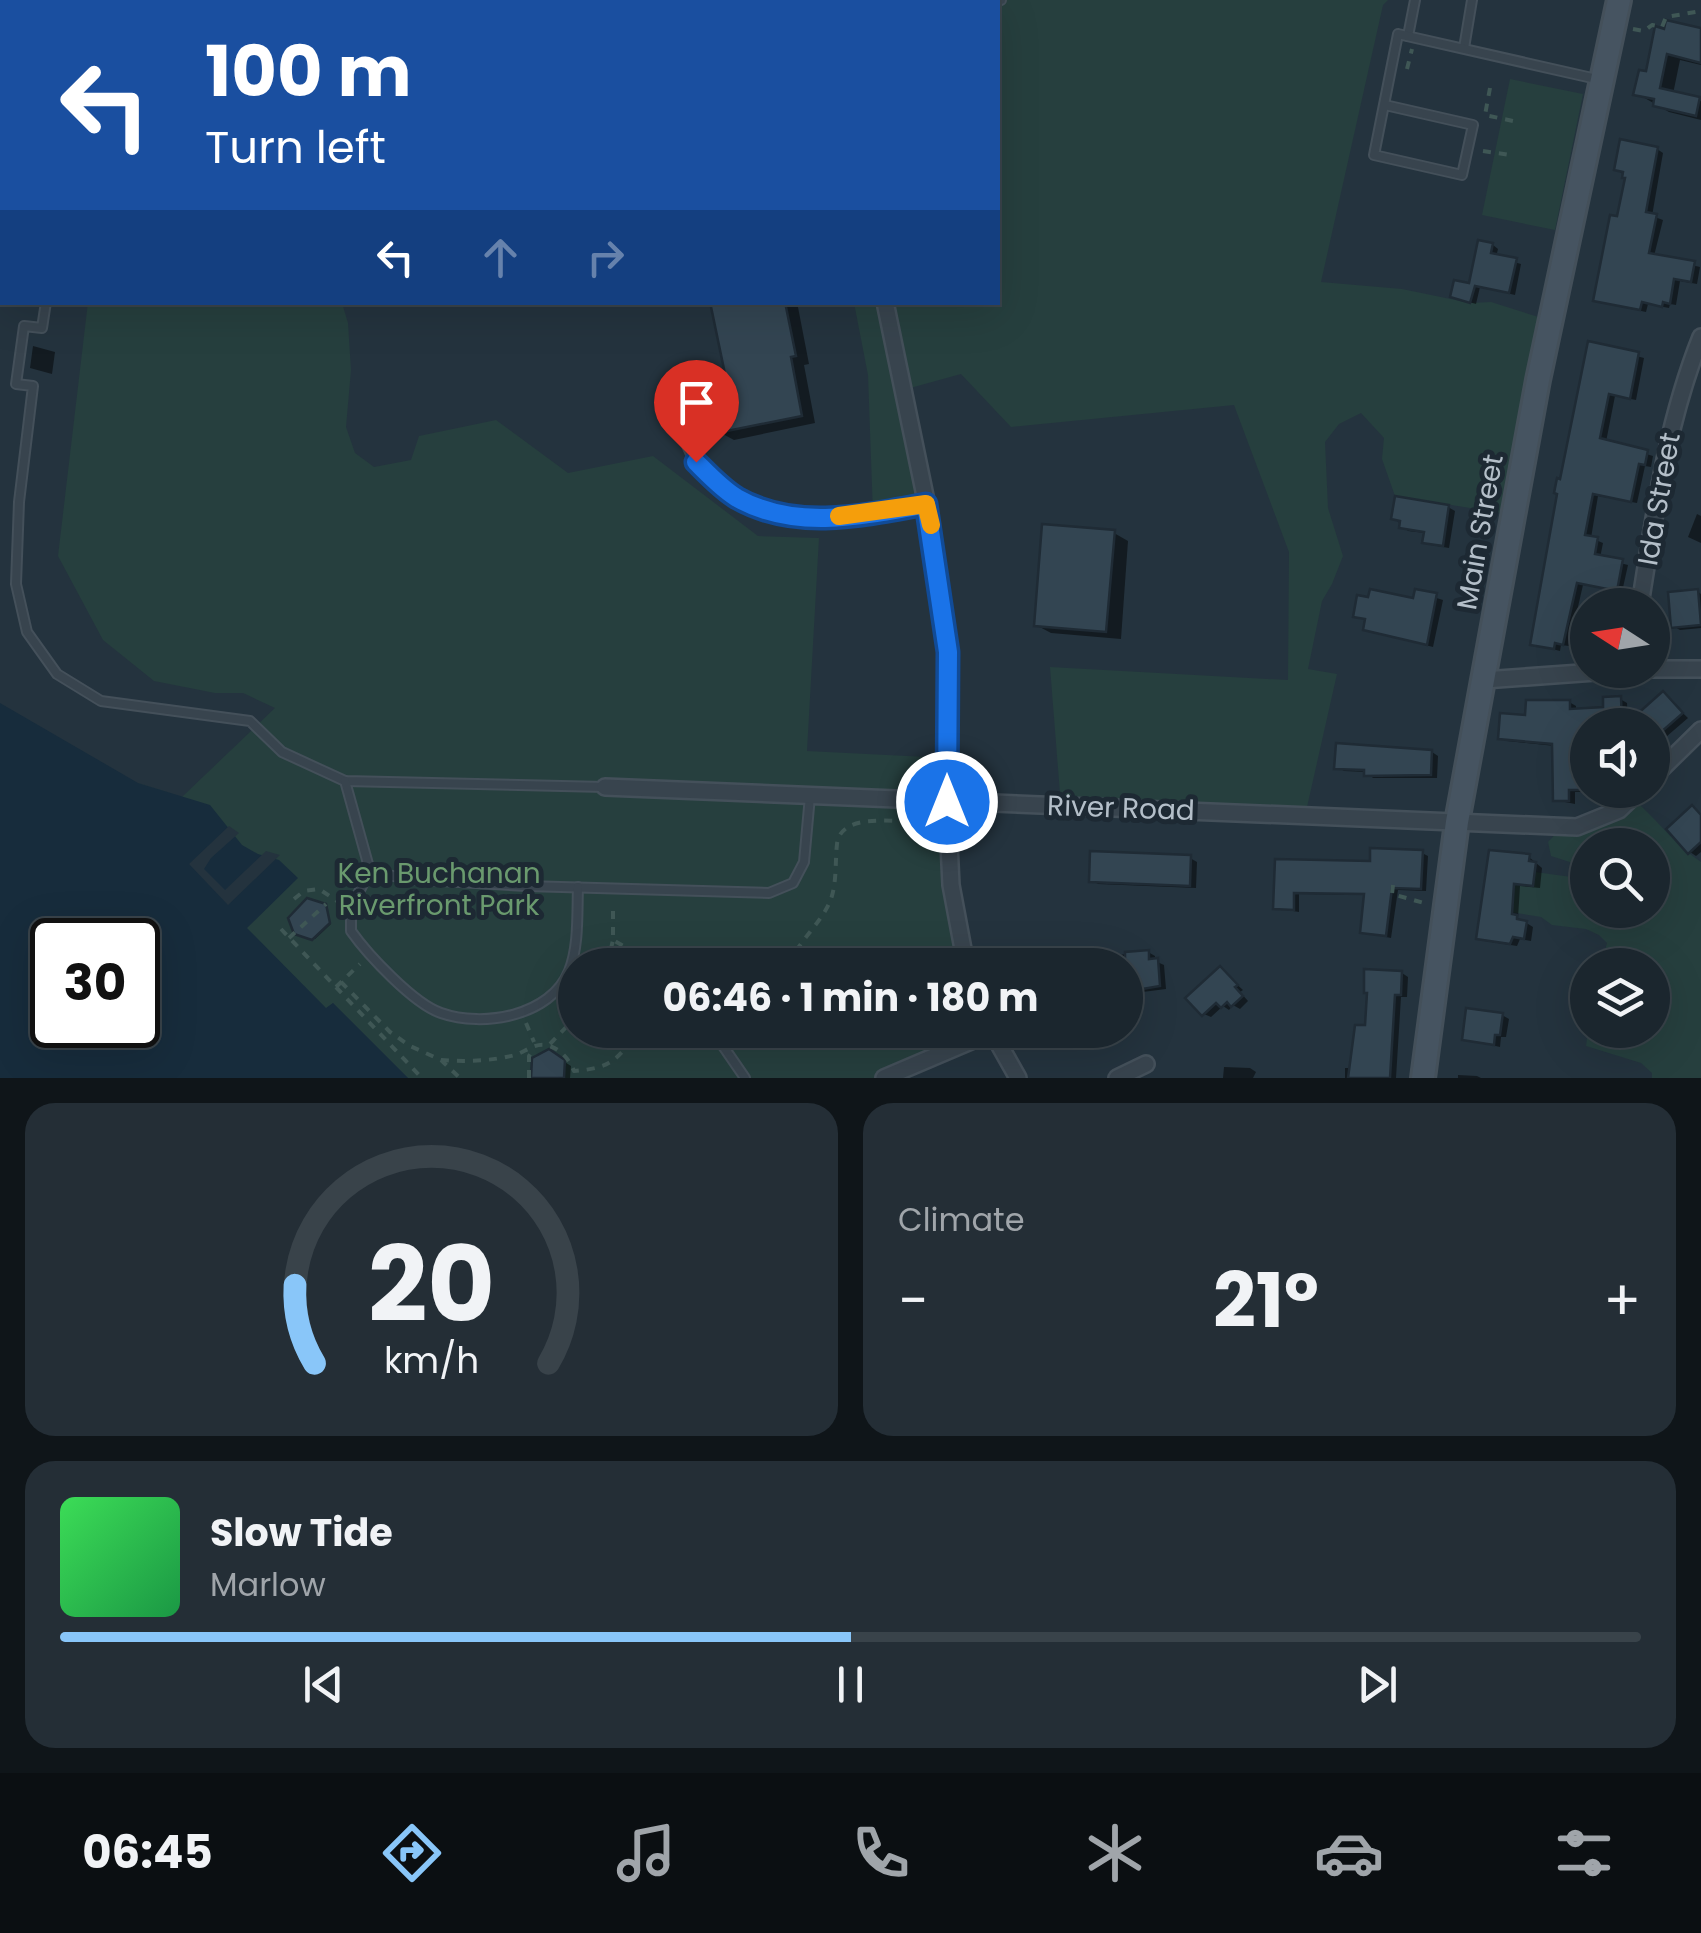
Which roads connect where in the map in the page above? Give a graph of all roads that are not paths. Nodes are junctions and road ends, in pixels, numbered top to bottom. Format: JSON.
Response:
{"nodes":[{"id":1,"x":1415,"y":0,"type":"edge"},
{"id":2,"x":1472,"y":0,"type":"edge"},
{"id":3,"x":1619,"y":0,"type":"edge"},
{"id":4,"x":1408,"y":36,"type":"junction"},
{"id":5,"x":1464,"y":48,"type":"junction"},
{"id":6,"x":1602,"y":80,"type":"junction"},
{"id":7,"x":1384,"y":105,"type":"junction"},
{"id":8,"x":46,"y":305,"type":"edge"},
{"id":9,"x":886,"y":305,"type":"edge"},
{"id":10,"x":1701,"y":337,"type":"edge"},
{"id":11,"x":672,"y":386,"type":"dead end"},
{"id":12,"x":926,"y":504,"type":"junction"},
{"id":13,"x":1643,"y":588,"type":"edge"},
{"id":14,"x":1701,"y":668,"type":"edge"},
{"id":15,"x":1670,"y":669,"type":"edge"},
{"id":16,"x":1570,"y":674,"type":"edge"},
{"id":17,"x":1484,"y":680,"type":"junction"},
{"id":18,"x":1701,"y":730,"type":"edge"},
{"id":19,"x":1670,"y":760,"type":"edge"},
{"id":20,"x":344,"y":781,"type":"junction"},
{"id":21,"x":605,"y":787,"type":"joint"},
{"id":22,"x":810,"y":796,"type":"junction"},
{"id":23,"x":947,"y":802,"type":"junction"},
{"id":24,"x":1621,"y":808,"type":"edge"},
{"id":25,"x":1457,"y":822,"type":"junction"},
{"id":26,"x":370,"y":871,"type":"junction"},
{"id":27,"x":578,"y":887,"type":"junction"},
{"id":28,"x":963,"y":948,"type":"edge"},
{"id":29,"x":724,"y":1048,"type":"edge"},
{"id":30,"x":952,"y":1048,"type":"edge"},
{"id":31,"x":1001,"y":1048,"type":"edge"},
{"id":32,"x":1146,"y":1064,"type":"dead end"},
{"id":33,"x":745,"y":1078,"type":"edge"},
{"id":34,"x":884,"y":1078,"type":"edge"},
{"id":35,"x":1018,"y":1078,"type":"edge"},
{"id":36,"x":1117,"y":1078,"type":"edge"},
{"id":37,"x":1423,"y":1078,"type":"edge"}],
"edges":[{"from":1,"to":4,"type":"lane"},
{"from":2,"to":5,"type":"lane"},
{"from":3,"to":6,"type":"main road","name":"Main Street"},
{"from":4,"to":5,"type":"lane"},
{"from":4,"to":7,"type":"lane"},
{"from":5,"to":6,"type":"lane"},
{"from":6,"to":17,"type":"main road","name":"Main Street"},
{"from":7,"to":7,"type":"lane"},
{"from":8,"to":20,"type":"lane"},
{"from":9,"to":12,"type":"street"},
{"from":10,"to":13,"type":"street","name":"Ida Street"},
{"from":11,"to":12,"type":"lane"},
{"from":12,"to":23,"type":"street"},
{"from":14,"to":15,"type":"street"},
{"from":16,"to":17,"type":"street"},
{"from":17,"to":25,"type":"main road","name":"Main Street"},
{"from":18,"to":19,"type":"street"},
{"from":20,"to":21,"type":"lane"},
{"from":20,"to":26,"type":"lane"},
{"from":21,"to":22,"type":"street","name":"River Road"},
{"from":22,"to":23,"type":"street","name":"River Road"},
{"from":22,"to":27,"type":"lane"},
{"from":23,"to":25,"type":"street","name":"River Road"},
{"from":23,"to":28,"type":"street"},
{"from":24,"to":25,"type":"street","name":"River Road"},
{"from":25,"to":37,"type":"main road","name":"Main Street"},
{"from":26,"to":27,"type":"lane"},
{"from":26,"to":27,"type":"lane"},
{"from":29,"to":33,"type":"lane"},
{"from":30,"to":34,"type":"street"},
{"from":31,"to":35,"type":"street"},
{"from":32,"to":36,"type":"street"}]}
